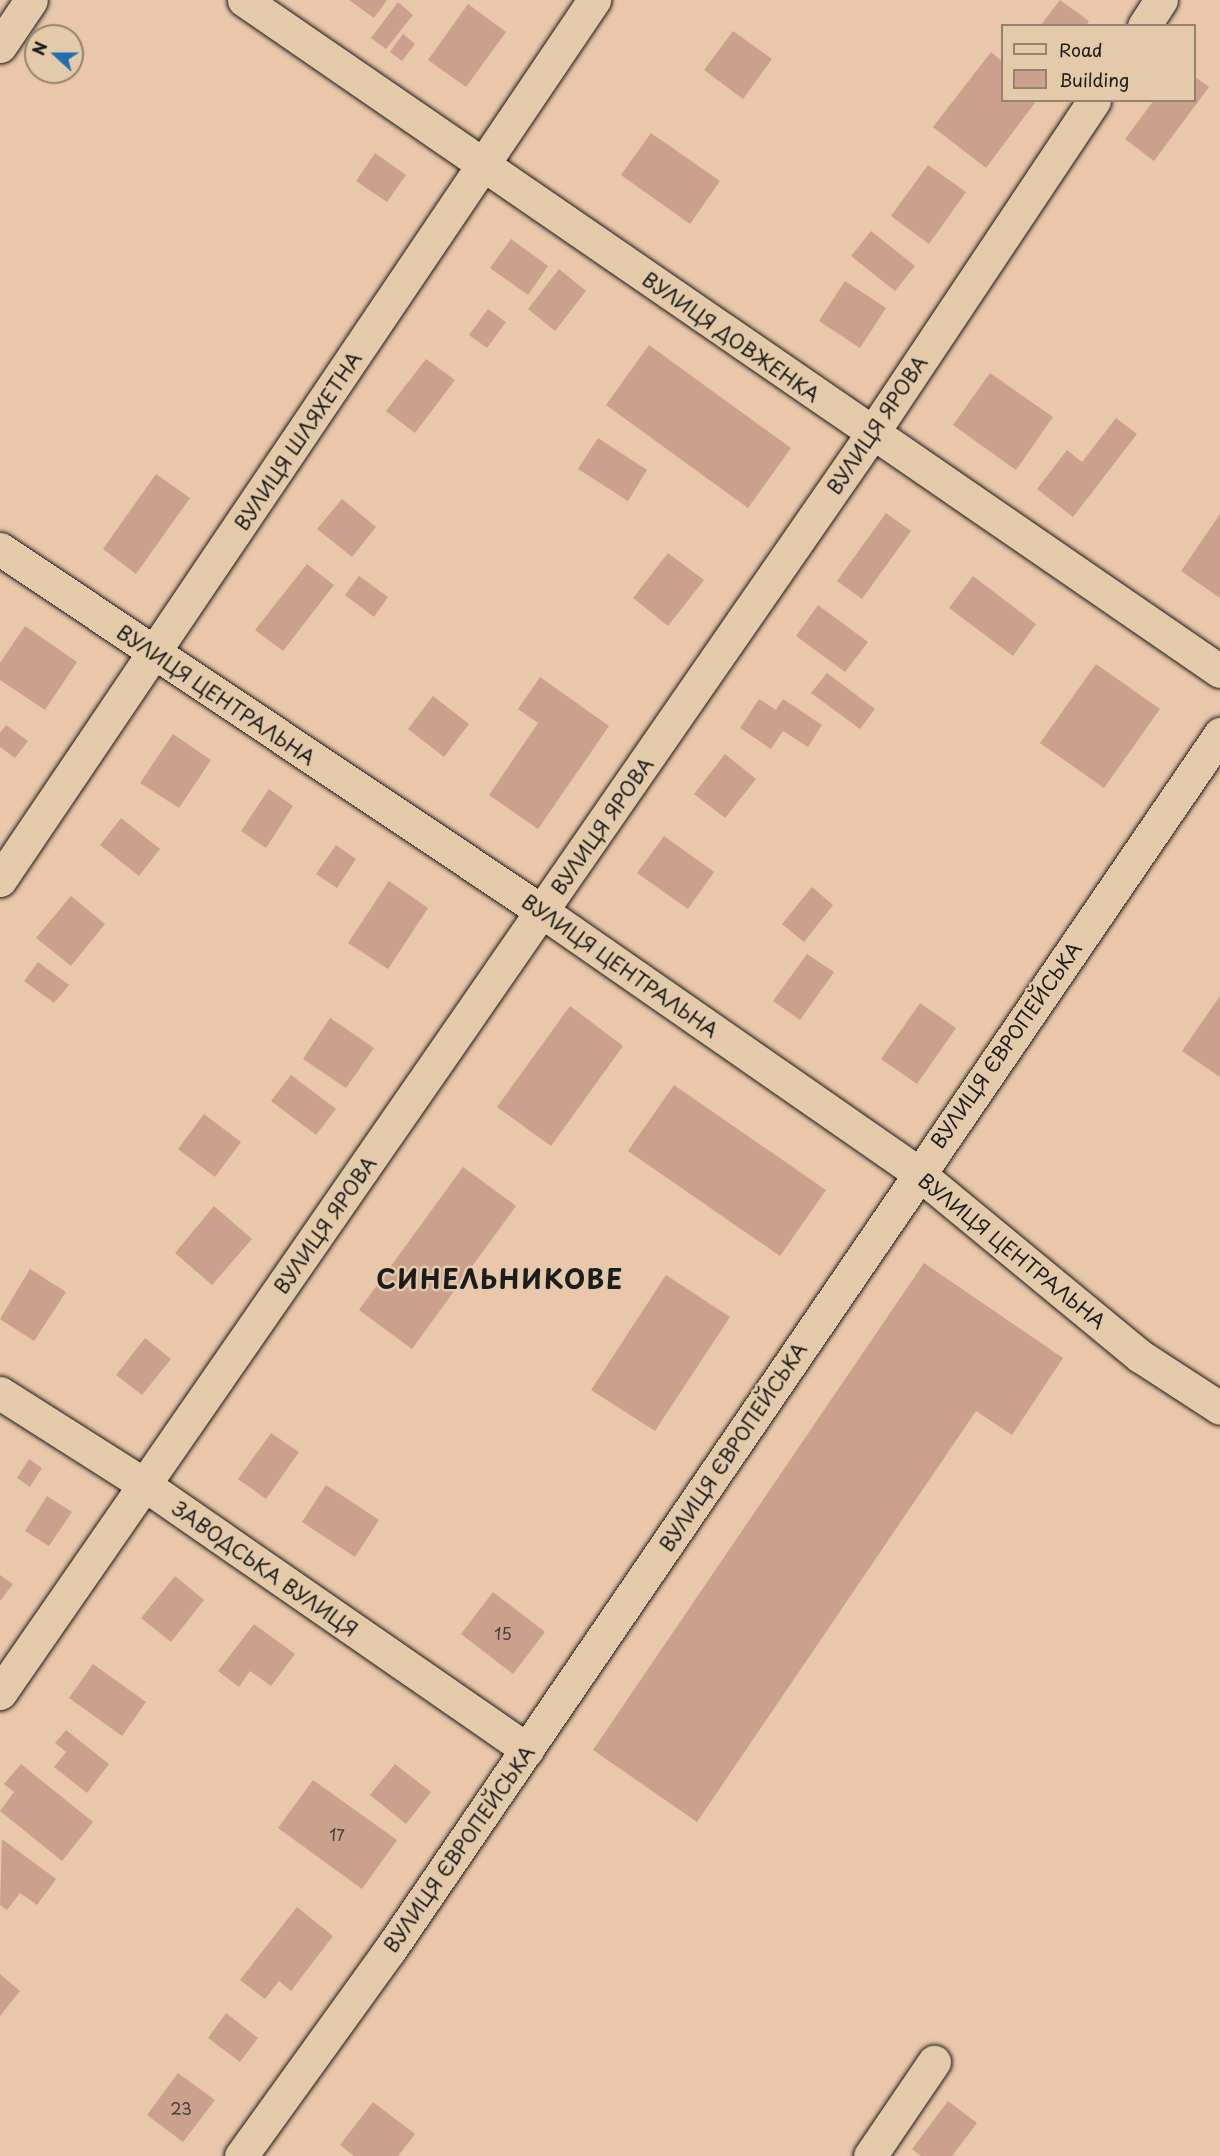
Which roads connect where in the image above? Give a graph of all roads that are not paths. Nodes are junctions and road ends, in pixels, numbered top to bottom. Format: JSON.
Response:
{"nodes":[{"id":1,"x":31,"y":0,"type":"edge"},
{"id":2,"x":244,"y":0,"type":"edge"},
{"id":3,"x":594,"y":0,"type":"edge"},
{"id":4,"x":1161,"y":0,"type":"edge"},
{"id":5,"x":1145,"y":24,"type":"edge"},
{"id":6,"x":0,"y":46,"type":"edge"},
{"id":7,"x":1093,"y":102,"type":"edge"},
{"id":8,"x":485,"y":164,"type":"junction"},
{"id":9,"x":872,"y":435,"type":"junction"},
{"id":10,"x":0,"y":549,"type":"edge"},
{"id":11,"x":153,"y":654,"type":"junction"},
{"id":12,"x":1220,"y":671,"type":"edge"},
{"id":13,"x":1220,"y":734,"type":"edge"},
{"id":14,"x":0,"y":880,"type":"edge"},
{"id":15,"x":543,"y":912,"type":"junction"},
{"id":16,"x":918,"y":1173,"type":"junction"},
{"id":17,"x":0,"y":1393,"type":"edge"},
{"id":18,"x":1220,"y":1408,"type":"edge"},
{"id":19,"x":145,"y":1485,"type":"junction"},
{"id":20,"x":0,"y":1693,"type":"edge"},
{"id":21,"x":527,"y":1750,"type":"junction"},
{"id":22,"x":934,"y":2062,"type":"dead end"},
{"id":23,"x":241,"y":2156,"type":"edge"},
{"id":24,"x":870,"y":2156,"type":"edge"}],
"edges":[{"from":1,"to":6,"type":"street"},
{"from":2,"to":8,"type":"street","name":"ВУЛИЦЯ ДОВЖЕНКА"},
{"from":3,"to":8,"type":"street","name":"ВУЛИЦЯ ШЛЯХЕТНА"},
{"from":4,"to":5,"type":"street"},
{"from":7,"to":9,"type":"street","name":"ВУЛИЦЯ ЯРОВА"},
{"from":8,"to":9,"type":"street","name":"ВУЛИЦЯ ДОВЖЕНКА"},
{"from":8,"to":11,"type":"street","name":"ВУЛИЦЯ ШЛЯХЕТНА"},
{"from":9,"to":12,"type":"street","name":"ВУЛИЦЯ ДОВЖЕНКА"},
{"from":9,"to":15,"type":"street","name":"ВУЛИЦЯ ЯРОВА"},
{"from":10,"to":11,"type":"street","name":"ВУЛИЦЯ ЦЕНТРАЛЬНА"},
{"from":11,"to":14,"type":"street","name":"ВУЛИЦЯ ШЛЯХЕТНА"},
{"from":11,"to":15,"type":"street","name":"ВУЛИЦЯ ЦЕНТРАЛЬНА"},
{"from":13,"to":16,"type":"street","name":"ВУЛИЦЯ ЄВРОПЕЙСЬКА"},
{"from":15,"to":16,"type":"street","name":"ВУЛИЦЯ ЦЕНТРАЛЬНА"},
{"from":15,"to":19,"type":"street","name":"ВУЛИЦЯ ЯРОВА"},
{"from":16,"to":18,"type":"street","name":"ВУЛИЦЯ ЦЕНТРАЛЬНА"},
{"from":16,"to":21,"type":"street","name":"ВУЛИЦЯ ЄВРОПЕЙСЬКА"},
{"from":17,"to":19,"type":"street","name":"ЗАВОДСЬКА ВУЛИЦЯ"},
{"from":19,"to":20,"type":"street","name":"ВУЛИЦЯ ЯРОВА"},
{"from":19,"to":21,"type":"street","name":"ЗАВОДСЬКА ВУЛИЦЯ"},
{"from":21,"to":23,"type":"street","name":"ВУЛИЦЯ ЄВРОПЕЙСЬКА"},
{"from":22,"to":24,"type":"street"}]}
